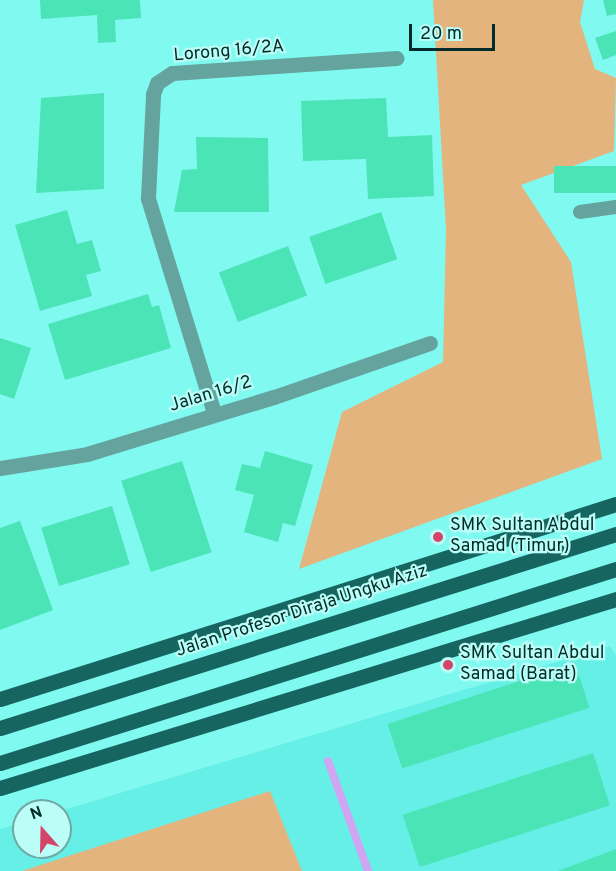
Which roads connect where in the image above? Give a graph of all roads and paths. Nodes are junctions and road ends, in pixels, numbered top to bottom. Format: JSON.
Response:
{"nodes":[{"id":1,"x":396,"y":58,"type":"dead end"},
{"id":2,"x":616,"y":207,"type":"edge"},
{"id":3,"x":580,"y":212,"type":"dead end"},
{"id":4,"x":430,"y":343,"type":"dead end"},
{"id":5,"x":214,"y":413,"type":"junction"},
{"id":6,"x":0,"y":468,"type":"edge"},
{"id":7,"x":616,"y":504,"type":"edge"},
{"id":8,"x":616,"y":534,"type":"edge"},
{"id":9,"x":616,"y":569,"type":"edge"},
{"id":10,"x":616,"y":599,"type":"edge"},
{"id":11,"x":0,"y":699,"type":"edge"},
{"id":12,"x":0,"y":728,"type":"edge"},
{"id":13,"x":0,"y":763,"type":"edge"},
{"id":14,"x":0,"y":788,"type":"edge"}],
"edges":[{"from":1,"to":5,"type":"street","name":"Lorong 16/2A"},
{"from":2,"to":3,"type":"lane"},
{"from":4,"to":5,"type":"street","name":"Jalan 16/2"},
{"from":5,"to":6,"type":"street","name":"Jalan 16/2"},
{"from":7,"to":11,"type":"main road"},
{"from":8,"to":12,"type":"main road","name":"Jalan Profesor Diraja Ungku Aziz"},
{"from":9,"to":13,"type":"main road"},
{"from":10,"to":14,"type":"main road"}]}
